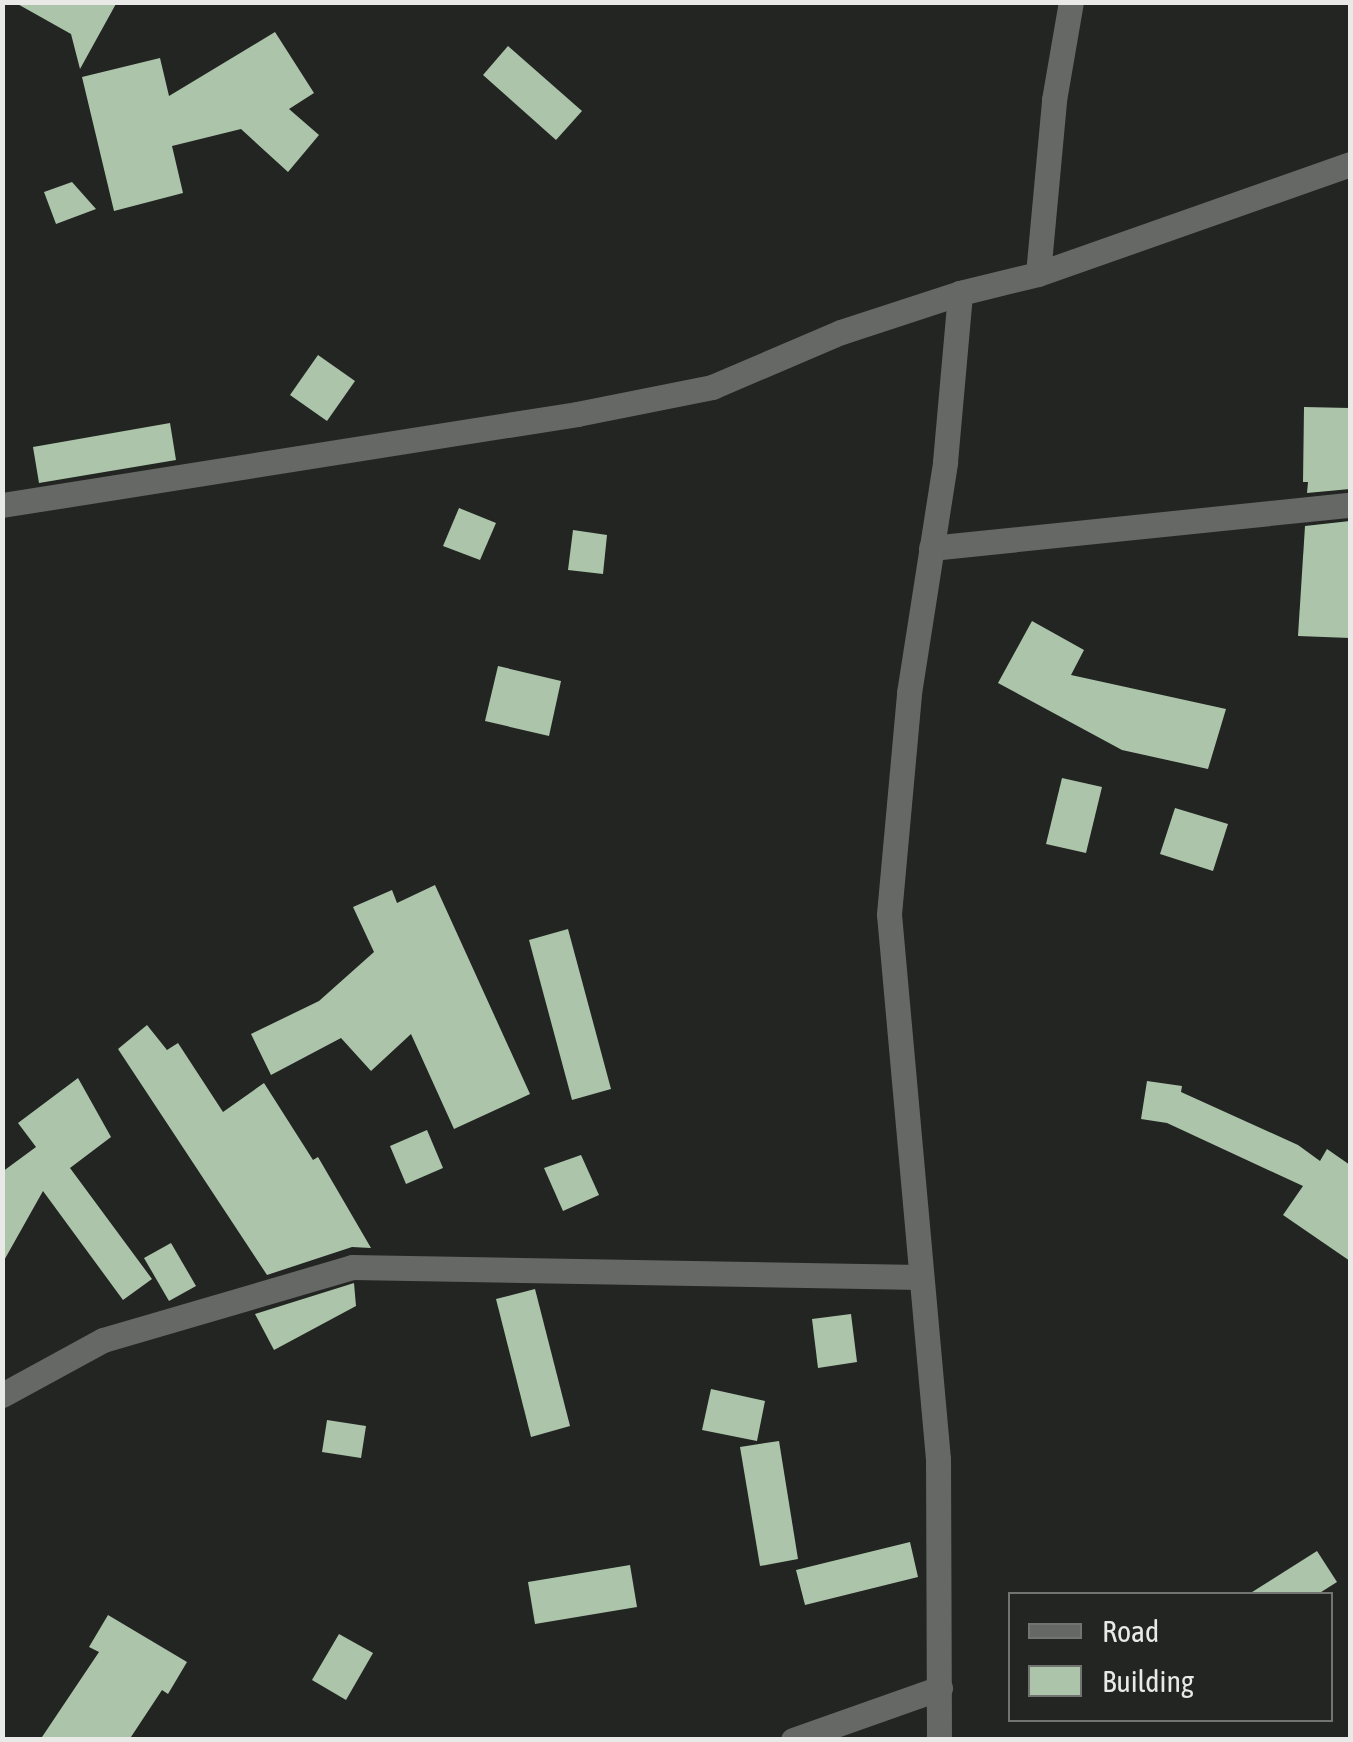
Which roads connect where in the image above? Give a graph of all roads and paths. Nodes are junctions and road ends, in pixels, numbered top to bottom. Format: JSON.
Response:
{"nodes":[{"id":1,"x":1070,"y":2,"type":"edge"},
{"id":2,"x":1350,"y":164,"type":"edge"},
{"id":3,"x":1038,"y":274,"type":"junction"},
{"id":4,"x":960,"y":294,"type":"junction"},
{"id":5,"x":2,"y":505,"type":"edge"},
{"id":6,"x":1350,"y":506,"type":"edge"},
{"id":7,"x":931,"y":548,"type":"junction"},
{"id":8,"x":920,"y":1277,"type":"junction"},
{"id":9,"x":2,"y":1395,"type":"edge"},
{"id":10,"x":940,"y":1688,"type":"junction"},
{"id":11,"x":793,"y":1740,"type":"edge"},
{"id":12,"x":939,"y":1740,"type":"edge"}],
"edges":[{"from":1,"to":3,"type":"street"},
{"from":2,"to":3,"type":"street"},
{"from":3,"to":4,"type":"street"},
{"from":4,"to":5,"type":"street"},
{"from":4,"to":7,"type":"street"},
{"from":6,"to":7,"type":"street"},
{"from":7,"to":8,"type":"street"},
{"from":8,"to":9,"type":"street"},
{"from":8,"to":10,"type":"street"},
{"from":10,"to":11,"type":"street"},
{"from":10,"to":12,"type":"street"}]}
